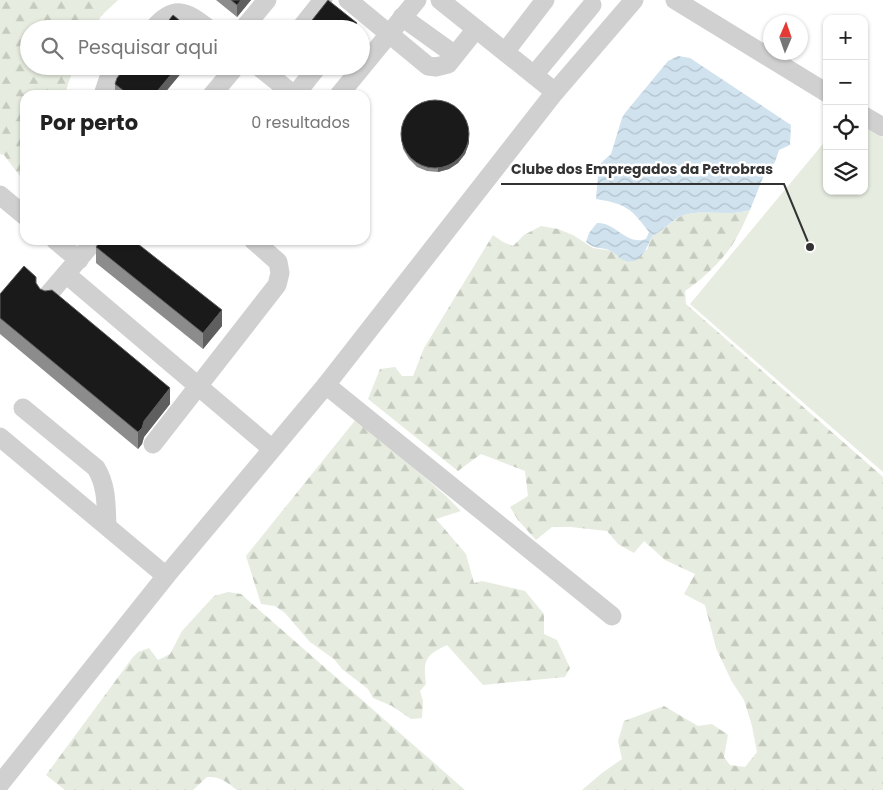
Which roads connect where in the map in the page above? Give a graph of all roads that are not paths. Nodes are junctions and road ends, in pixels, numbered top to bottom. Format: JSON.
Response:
{"nodes":[{"id":1,"x":267,"y":0,"type":"edge"},
{"id":2,"x":324,"y":0,"type":"edge"},
{"id":3,"x":348,"y":0,"type":"edge"},
{"id":4,"x":416,"y":0,"type":"edge"},
{"id":5,"x":440,"y":0,"type":"edge"},
{"id":6,"x":546,"y":0,"type":"edge"},
{"id":7,"x":634,"y":0,"type":"edge"},
{"id":8,"x":675,"y":0,"type":"edge"},
{"id":9,"x":592,"y":5,"type":"dead end"},
{"id":10,"x":402,"y":17,"type":"junction"},
{"id":11,"x":160,"y":20,"type":"edge"},
{"id":12,"x":198,"y":20,"type":"edge"},
{"id":13,"x":250,"y":20,"type":"edge"},
{"id":14,"x":307,"y":20,"type":"edge"},
{"id":15,"x":476,"y":29,"type":"junction"},
{"id":16,"x":388,"y":34,"type":"junction"},
{"id":17,"x":505,"y":52,"type":"junction"},
{"id":18,"x":455,"y":55,"type":"junction"},
{"id":19,"x":370,"y":56,"type":"edge"},
{"id":20,"x":112,"y":75,"type":"edge"},
{"id":21,"x":229,"y":75,"type":"edge"},
{"id":22,"x":272,"y":75,"type":"edge"},
{"id":23,"x":311,"y":75,"type":"edge"},
{"id":24,"x":354,"y":75,"type":"edge"},
{"id":25,"x":534,"y":75,"type":"junction"},
{"id":26,"x":105,"y":90,"type":"edge"},
{"id":27,"x":216,"y":90,"type":"edge"},
{"id":28,"x":288,"y":90,"type":"edge"},
{"id":29,"x":298,"y":90,"type":"edge"},
{"id":30,"x":342,"y":90,"type":"edge"},
{"id":31,"x":823,"y":91,"type":"edge"},
{"id":32,"x":555,"y":92,"type":"junction"},
{"id":33,"x":868,"y":118,"type":"edge"},
{"id":34,"x":883,"y":127,"type":"edge"},
{"id":35,"x":0,"y":195,"type":"edge"},
{"id":36,"x":20,"y":212,"type":"edge"},
{"id":37,"x":61,"y":245,"type":"edge"},
{"id":38,"x":91,"y":245,"type":"edge"},
{"id":39,"x":259,"y":245,"type":"edge"},
{"id":40,"x":79,"y":260,"type":"junction"},
{"id":41,"x":66,"y":274,"type":"junction"},
{"id":42,"x":47,"y":296,"type":"edge"},
{"id":43,"x":326,"y":384,"type":"junction"},
{"id":44,"x":199,"y":385,"type":"junction"},
{"id":45,"x":23,"y":408,"type":"dead end"},
{"id":46,"x":0,"y":437,"type":"edge"},
{"id":47,"x":152,"y":444,"type":"dead end"},
{"id":48,"x":272,"y":448,"type":"junction"},
{"id":49,"x":107,"y":526,"type":"junction"},
{"id":50,"x":166,"y":576,"type":"junction"},
{"id":51,"x":612,"y":616,"type":"dead end"},
{"id":52,"x":3,"y":775,"type":"edge"}],
"edges":[{"from":1,"to":13,"type":"street"},
{"from":2,"to":14,"type":"street"},
{"from":3,"to":16,"type":"street"},
{"from":4,"to":10,"type":"street"},
{"from":5,"to":15,"type":"street"},
{"from":6,"to":17,"type":"street"},
{"from":7,"to":32,"type":"street"},
{"from":8,"to":31,"type":"street"},
{"from":9,"to":25,"type":"street"},
{"from":10,"to":16,"type":"street"},
{"from":10,"to":18,"type":"street"},
{"from":11,"to":12,"type":"street"},
{"from":15,"to":17,"type":"street"},
{"from":15,"to":18,"type":"street"},
{"from":16,"to":18,"type":"street"},
{"from":16,"to":19,"type":"street"},
{"from":17,"to":25,"type":"street"},
{"from":20,"to":26,"type":"street"},
{"from":21,"to":27,"type":"street"},
{"from":22,"to":28,"type":"street"},
{"from":23,"to":29,"type":"street"},
{"from":24,"to":30,"type":"street"},
{"from":25,"to":32,"type":"street"},
{"from":32,"to":43,"type":"street"},
{"from":33,"to":34,"type":"street"},
{"from":35,"to":36,"type":"street"},
{"from":37,"to":40,"type":"street"},
{"from":38,"to":40,"type":"street"},
{"from":39,"to":44,"type":"street"},
{"from":40,"to":41,"type":"street"},
{"from":41,"to":42,"type":"street"},
{"from":41,"to":44,"type":"street"},
{"from":43,"to":48,"type":"street"},
{"from":43,"to":51,"type":"street"},
{"from":44,"to":47,"type":"street"},
{"from":44,"to":48,"type":"street"},
{"from":45,"to":49,"type":"street"},
{"from":46,"to":49,"type":"street"},
{"from":48,"to":50,"type":"street"},
{"from":49,"to":50,"type":"street"},
{"from":50,"to":52,"type":"street"}]}
